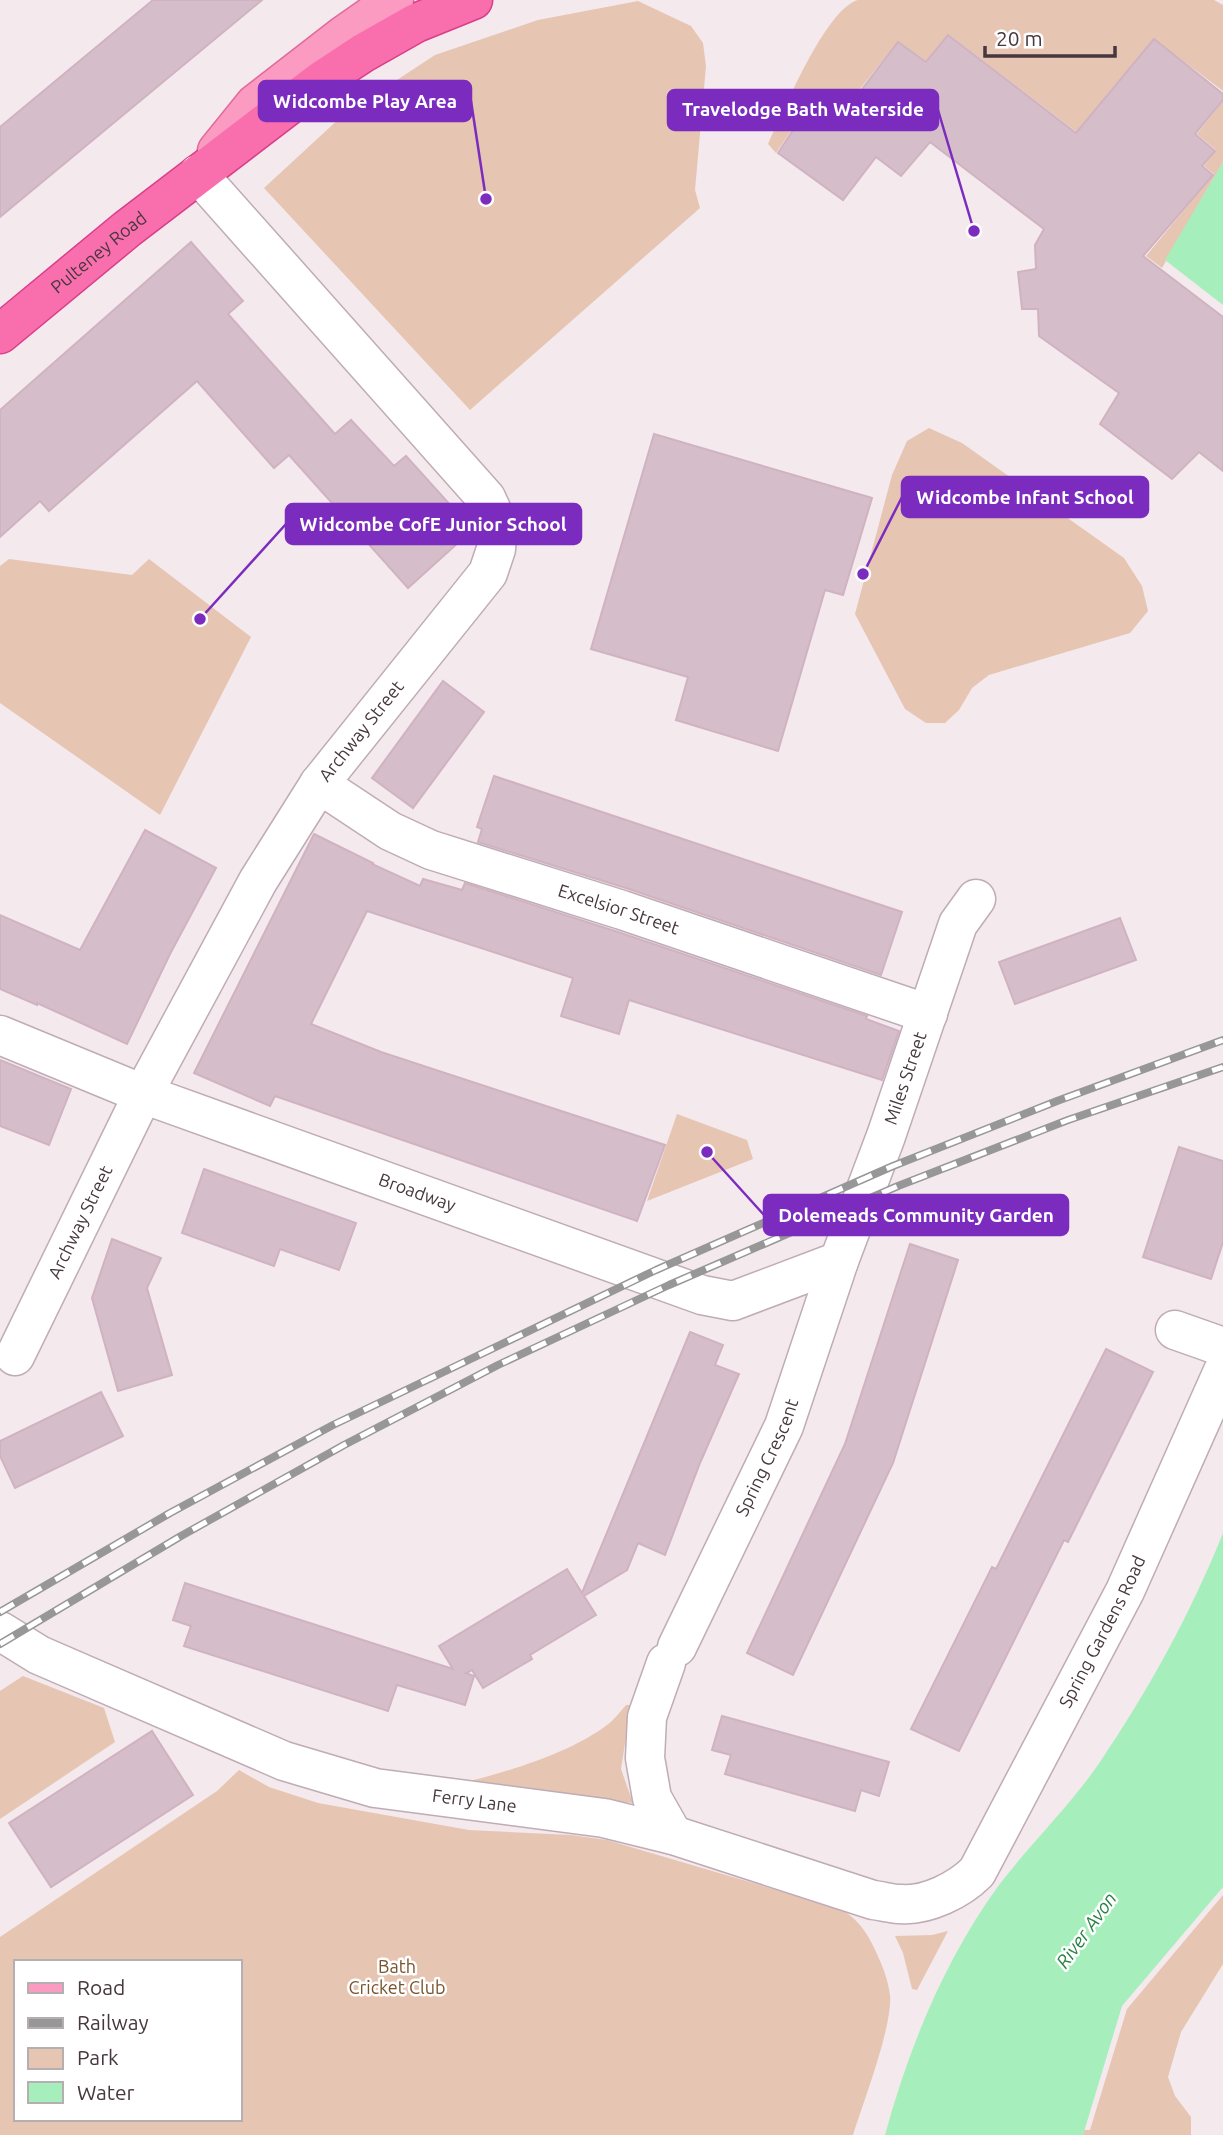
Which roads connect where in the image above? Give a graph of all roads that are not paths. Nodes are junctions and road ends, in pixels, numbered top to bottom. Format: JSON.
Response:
{"nodes":[{"id":1,"x":394,"y":0,"type":"edge"},
{"id":2,"x":473,"y":0,"type":"edge"},
{"id":3,"x":198,"y":174,"type":"junction"},
{"id":4,"x":0,"y":334,"type":"edge"},
{"id":5,"x":319,"y":784,"type":"junction"},
{"id":6,"x":976,"y":899,"type":"dead end"},
{"id":7,"x":929,"y":1014,"type":"junction"},
{"id":8,"x":0,"y":1035,"type":"edge"},
{"id":9,"x":143,"y":1094,"type":"junction"},
{"id":10,"x":839,"y":1261,"type":"junction"},
{"id":11,"x":1175,"y":1330,"type":"dead end"},
{"id":12,"x":1223,"y":1347,"type":"edge"},
{"id":13,"x":15,"y":1356,"type":"dead end"},
{"id":14,"x":1223,"y":1371,"type":"edge"},
{"id":15,"x":0,"y":1631,"type":"edge"},
{"id":16,"x":673,"y":1835,"type":"junction"},
{"id":17,"x":964,"y":1885,"type":"joint"}],
"edges":[{"from":1,"to":3,"type":"main road","name":"Pulteney Road"},
{"from":2,"to":3,"type":"highway","name":"Pulteney Road"},
{"from":3,"to":4,"type":"highway","name":"Pulteney Road"},
{"from":3,"to":5,"type":"street","name":"Archway Street"},
{"from":5,"to":7,"type":"street","name":"Excelsior Street"},
{"from":5,"to":9,"type":"street","name":"Archway Street"},
{"from":6,"to":7,"type":"street","name":"Miles Street"},
{"from":7,"to":10,"type":"street","name":"Miles Street"},
{"from":8,"to":9,"type":"street","name":"Broadway"},
{"from":9,"to":10,"type":"street","name":"Broadway"},
{"from":9,"to":13,"type":"street","name":"Archway Street"},
{"from":10,"to":16,"type":"street","name":"Spring Crescent"},
{"from":11,"to":12,"type":"street"},
{"from":14,"to":17,"type":"street","name":"Spring Gardens Road"},
{"from":15,"to":16,"type":"street","name":"Ferry Lane"},
{"from":16,"to":17,"type":"street","name":"Ferry Lane"}]}
